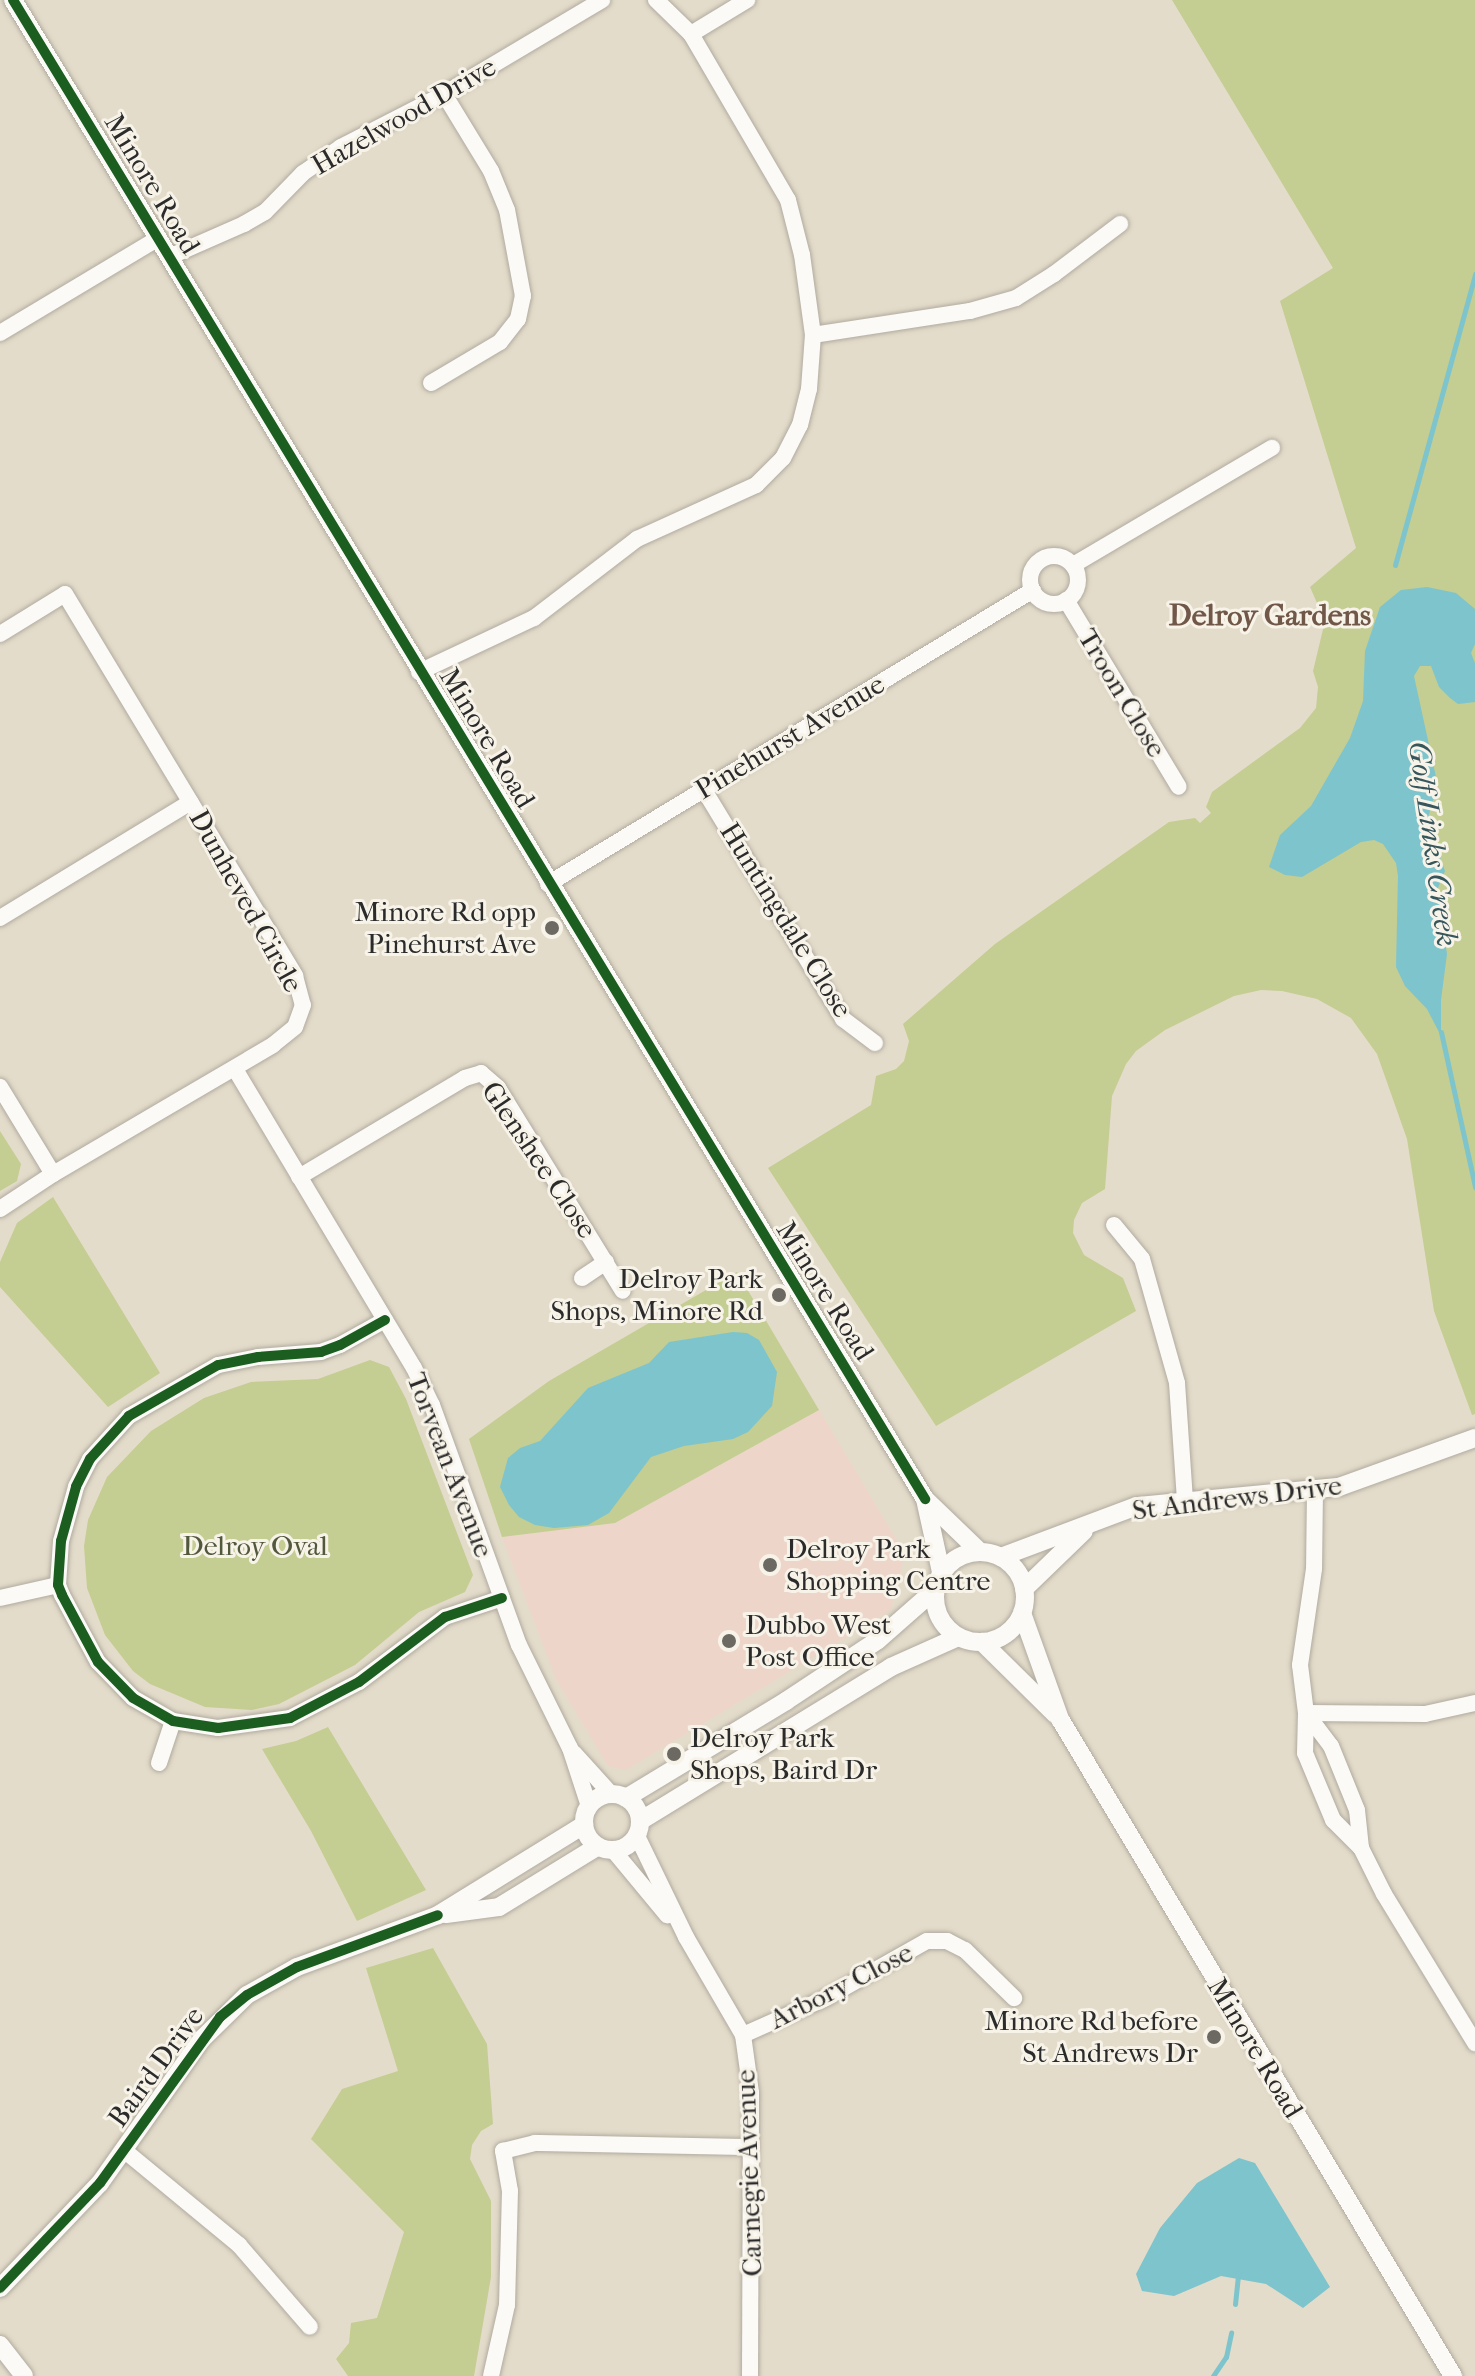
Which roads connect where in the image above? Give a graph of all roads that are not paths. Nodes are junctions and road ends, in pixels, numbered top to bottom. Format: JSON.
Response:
{"nodes":[{"id":1,"x":13,"y":0,"type":"edge"},
{"id":2,"x":602,"y":0,"type":"edge"},
{"id":3,"x":656,"y":0,"type":"edge"},
{"id":4,"x":747,"y":0,"type":"edge"},
{"id":5,"x":691,"y":34,"type":"junction"},
{"id":6,"x":444,"y":94,"type":"junction"},
{"id":7,"x":1120,"y":224,"type":"dead end"},
{"id":8,"x":157,"y":239,"type":"junction"},
{"id":9,"x":169,"y":257,"type":"junction"},
{"id":10,"x":0,"y":333,"type":"edge"},
{"id":11,"x":813,"y":335,"type":"junction"},
{"id":12,"x":431,"y":383,"type":"dead end"},
{"id":13,"x":1272,"y":448,"type":"dead end"},
{"id":14,"x":1073,"y":565,"type":"junction"},
{"id":15,"x":1033,"y":590,"type":"junction"},
{"id":16,"x":1066,"y":600,"type":"junction"},
{"id":17,"x":0,"y":634,"type":"edge"},
{"id":18,"x":419,"y":672,"type":"junction"},
{"id":19,"x":1179,"y":787,"type":"dead end"},
{"id":20,"x":704,"y":790,"type":"junction"},
{"id":21,"x":191,"y":802,"type":"junction"},
{"id":22,"x":548,"y":884,"type":"junction"},
{"id":23,"x":0,"y":918,"type":"edge"},
{"id":24,"x":875,"y":1043,"type":"dead end"},
{"id":25,"x":235,"y":1069,"type":"junction"},
{"id":26,"x":0,"y":1087,"type":"edge"},
{"id":27,"x":53,"y":1174,"type":"junction"},
{"id":28,"x":299,"y":1177,"type":"junction"},
{"id":29,"x":0,"y":1209,"type":"edge"},
{"id":30,"x":1114,"y":1225,"type":"dead end"},
{"id":31,"x":606,"y":1262,"type":"junction"},
{"id":32,"x":582,"y":1278,"type":"dead end"},
{"id":33,"x":623,"y":1291,"type":"dead end"},
{"id":34,"x":385,"y":1320,"type":"junction"},
{"id":35,"x":1475,"y":1438,"type":"edge"},
{"id":36,"x":1315,"y":1490,"type":"junction"},
{"id":37,"x":925,"y":1499,"type":"junction"},
{"id":38,"x":1185,"y":1500,"type":"junction"},
{"id":39,"x":1089,"y":1526,"type":"junction"},
{"id":40,"x":979,"y":1551,"type":"junction"},
{"id":41,"x":1001,"y":1557,"type":"junction"},
{"id":42,"x":938,"y":1581,"type":"junction"},
{"id":43,"x":58,"y":1585,"type":"junction"},
{"id":44,"x":1024,"y":1589,"type":"junction"},
{"id":45,"x":0,"y":1598,"type":"edge"},
{"id":46,"x":502,"y":1598,"type":"junction"},
{"id":47,"x":1022,"y":1613,"type":"junction"},
{"id":48,"x":958,"y":1637,"type":"junction"},
{"id":49,"x":982,"y":1642,"type":"junction"},
{"id":50,"x":1475,"y":1703,"type":"edge"},
{"id":51,"x":1306,"y":1713,"type":"junction"},
{"id":52,"x":1060,"y":1719,"type":"junction"},
{"id":53,"x":173,"y":1721,"type":"junction"},
{"id":54,"x":570,"y":1748,"type":"junction"},
{"id":55,"x":159,"y":1763,"type":"dead end"},
{"id":56,"x":619,"y":1796,"type":"junction"},
{"id":57,"x":589,"y":1806,"type":"junction"},
{"id":58,"x":584,"y":1825,"type":"junction"},
{"id":59,"x":638,"y":1828,"type":"junction"},
{"id":60,"x":606,"y":1848,"type":"junction"},
{"id":61,"x":1361,"y":1848,"type":"junction"},
{"id":62,"x":438,"y":1915,"type":"junction"},
{"id":63,"x":686,"y":1937,"type":"junction"},
{"id":64,"x":1014,"y":1998,"type":"dead end"},
{"id":65,"x":743,"y":2035,"type":"junction"},
{"id":66,"x":1475,"y":2043,"type":"edge"},
{"id":67,"x":749,"y":2147,"type":"junction"},
{"id":68,"x":125,"y":2151,"type":"junction"},
{"id":69,"x":0,"y":2288,"type":"edge"},
{"id":70,"x":310,"y":2327,"type":"dead end"},
{"id":71,"x":0,"y":2345,"type":"edge"},
{"id":72,"x":24,"y":2376,"type":"edge"},
{"id":73,"x":491,"y":2376,"type":"edge"},
{"id":74,"x":750,"y":2376,"type":"edge"},
{"id":75,"x":1453,"y":2376,"type":"edge"}],
"edges":[{"from":1,"to":8,"type":"street","name":"Minore Road"},
{"from":2,"to":6,"type":"street","name":"Hazelwood Drive"},
{"from":3,"to":5,"type":"street"},
{"from":4,"to":5,"type":"street"},
{"from":5,"to":11,"type":"street"},
{"from":6,"to":9,"type":"street","name":"Hazelwood Drive"},
{"from":6,"to":12,"type":"street"},
{"from":7,"to":11,"type":"street"},
{"from":8,"to":9,"type":"street","name":"Minore Road"},
{"from":8,"to":10,"type":"street"},
{"from":9,"to":18,"type":"street","name":"Minore Road"},
{"from":11,"to":18,"type":"street"},
{"from":13,"to":14,"type":"street"},
{"from":14,"to":15,"type":"street"},
{"from":14,"to":16,"type":"street"},
{"from":15,"to":16,"type":"street"},
{"from":15,"to":20,"type":"street","name":"Pinehurst Avenue"},
{"from":16,"to":19,"type":"street","name":"Troon Close"},
{"from":17,"to":21,"type":"street","name":"Dunheved Circle"},
{"from":18,"to":22,"type":"street","name":"Minore Road"},
{"from":20,"to":22,"type":"street","name":"Pinehurst Avenue"},
{"from":20,"to":24,"type":"street","name":"Huntingdale Close"},
{"from":21,"to":23,"type":"street"},
{"from":21,"to":25,"type":"street","name":"Dunheved Circle"},
{"from":22,"to":37,"type":"street","name":"Minore Road"},
{"from":25,"to":27,"type":"street","name":"Dunheved Circle"},
{"from":25,"to":28,"type":"street","name":"Torvean Avenue"},
{"from":26,"to":27,"type":"street"},
{"from":27,"to":29,"type":"street","name":"Dunheved Circle"},
{"from":28,"to":31,"type":"street","name":"Glenshee Close"},
{"from":28,"to":34,"type":"street","name":"Torvean Avenue"},
{"from":30,"to":38,"type":"street"},
{"from":31,"to":32,"type":"street","name":"Glenshee Close"},
{"from":31,"to":33,"type":"street","name":"Glenshee Close"},
{"from":34,"to":43,"type":"street"},
{"from":34,"to":46,"type":"street","name":"Torvean Avenue"},
{"from":35,"to":36,"type":"street","name":"St Andrews Drive"},
{"from":36,"to":38,"type":"street","name":"St Andrews Drive"},
{"from":36,"to":51,"type":"street"},
{"from":37,"to":40,"type":"street","name":"Minore Road"},
{"from":37,"to":42,"type":"street","name":"Minore Road"},
{"from":38,"to":39,"type":"street","name":"St Andrews Drive"},
{"from":39,"to":41,"type":"street","name":"St Andrews Drive"},
{"from":39,"to":44,"type":"street","name":"St Andrews Drive"},
{"from":40,"to":41,"type":"street"},
{"from":40,"to":42,"type":"street"},
{"from":41,"to":44,"type":"street"},
{"from":42,"to":48,"type":"street"},
{"from":42,"to":56,"type":"street"},
{"from":43,"to":45,"type":"street"},
{"from":43,"to":53,"type":"street"},
{"from":44,"to":47,"type":"street"},
{"from":46,"to":53,"type":"street"},
{"from":46,"to":54,"type":"street","name":"Torvean Avenue"},
{"from":47,"to":49,"type":"street"},
{"from":47,"to":52,"type":"street","name":"Minore Road"},
{"from":48,"to":49,"type":"street"},
{"from":48,"to":59,"type":"street"},
{"from":49,"to":52,"type":"street","name":"Minore Road"},
{"from":50,"to":51,"type":"street"},
{"from":51,"to":61,"type":"street"},
{"from":51,"to":61,"type":"street"},
{"from":52,"to":75,"type":"street","name":"Minore Road"},
{"from":53,"to":55,"type":"street"},
{"from":54,"to":56,"type":"street","name":"Torvean Avenue"},
{"from":54,"to":57,"type":"street","name":"Torvean Avenue"},
{"from":56,"to":57,"type":"street"},
{"from":56,"to":59,"type":"street"},
{"from":57,"to":58,"type":"street"},
{"from":58,"to":60,"type":"street"},
{"from":58,"to":62,"type":"street","name":"Baird Drive"},
{"from":59,"to":60,"type":"street"},
{"from":59,"to":63,"type":"street","name":"Carnegie Avenue"},
{"from":60,"to":62,"type":"street","name":"Baird Drive"},
{"from":60,"to":63,"type":"street","name":"Carnegie Avenue"},
{"from":61,"to":66,"type":"street"},
{"from":62,"to":68,"type":"street","name":"Baird Drive"},
{"from":63,"to":65,"type":"street","name":"Carnegie Avenue"},
{"from":64,"to":65,"type":"street","name":"Arbory Close"},
{"from":65,"to":67,"type":"street","name":"Carnegie Avenue"},
{"from":67,"to":73,"type":"street"},
{"from":67,"to":74,"type":"street","name":"Carnegie Avenue"},
{"from":68,"to":69,"type":"street","name":"Baird Drive"},
{"from":68,"to":70,"type":"street"},
{"from":71,"to":72,"type":"street"}]}
